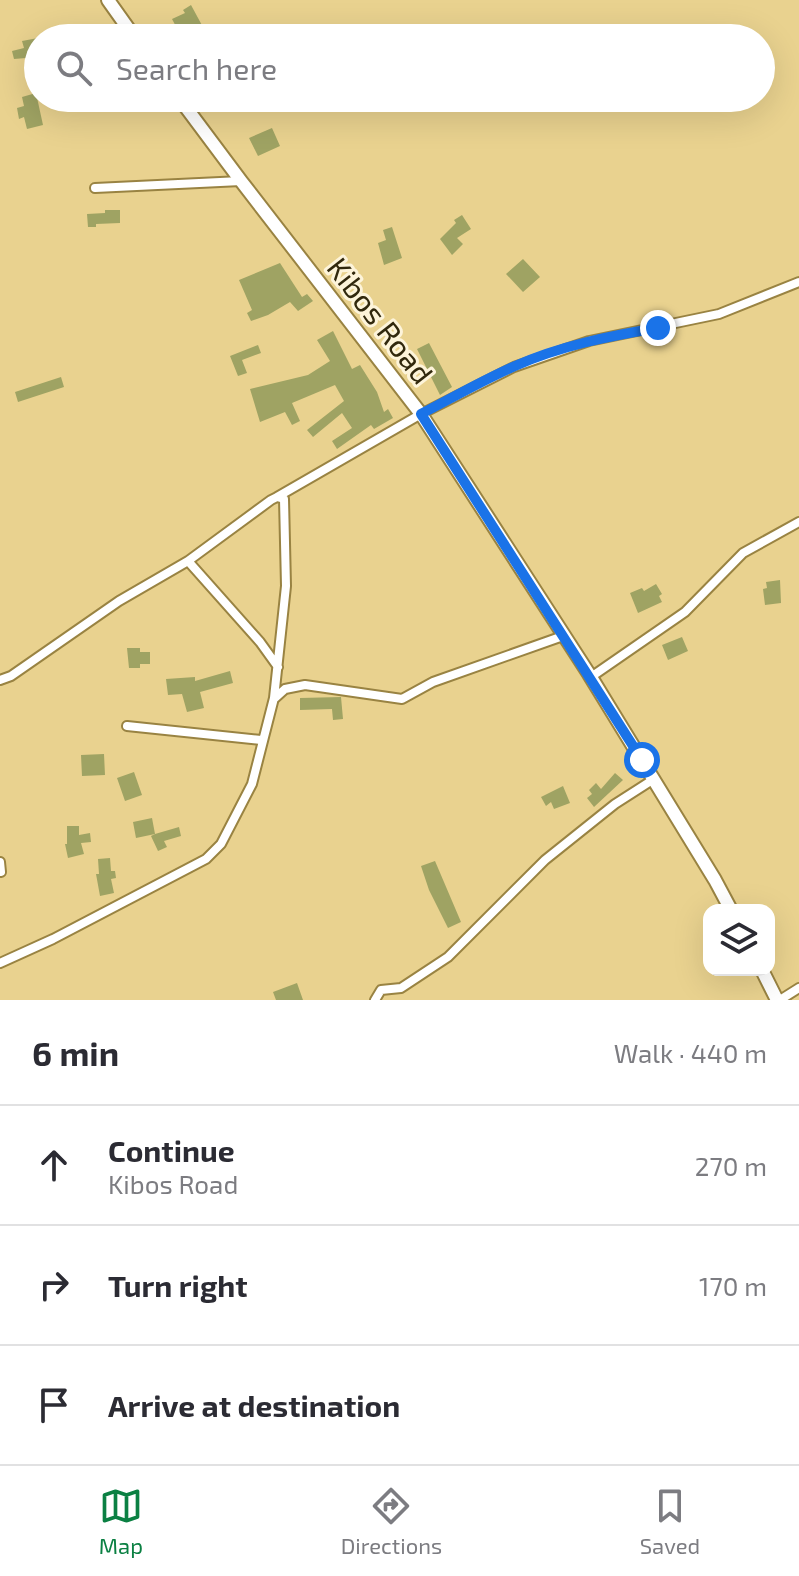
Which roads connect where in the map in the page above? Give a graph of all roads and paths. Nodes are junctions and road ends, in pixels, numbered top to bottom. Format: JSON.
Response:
{"nodes":[{"id":1,"x":108,"y":0,"type":"edge"},
{"id":2,"x":125,"y":24,"type":"edge"},
{"id":3,"x":189,"y":112,"type":"edge"},
{"id":4,"x":241,"y":181,"type":"junction"},
{"id":5,"x":95,"y":188,"type":"dead end"},
{"id":6,"x":799,"y":282,"type":"edge"},
{"id":7,"x":421,"y":414,"type":"junction"},
{"id":8,"x":277,"y":497,"type":"junction"},
{"id":9,"x":799,"y":522,"type":"edge"},
{"id":10,"x":188,"y":561,"type":"junction"},
{"id":11,"x":563,"y":636,"type":"junction"},
{"id":12,"x":278,"y":667,"type":"junction"},
{"id":13,"x":591,"y":677,"type":"junction"},
{"id":14,"x":1,"y":678,"type":"edge"},
{"id":15,"x":274,"y":698,"type":"junction"},
{"id":16,"x":127,"y":726,"type":"dead end"},
{"id":17,"x":261,"y":740,"type":"junction"},
{"id":18,"x":654,"y":779,"type":"junction"},
{"id":19,"x":0,"y":862,"type":"edge"},
{"id":20,"x":1,"y":872,"type":"edge"},
{"id":21,"x":727,"y":904,"type":"edge"},
{"id":22,"x":0,"y":963,"type":"edge"},
{"id":23,"x":765,"y":976,"type":"edge"},
{"id":24,"x":799,"y":988,"type":"edge"},
{"id":25,"x":375,"y":1000,"type":"edge"},
{"id":26,"x":779,"y":1000,"type":"edge"}],
"edges":[{"from":1,"to":2,"type":"main road"},
{"from":3,"to":4,"type":"main road","name":"Kibos Road"},
{"from":4,"to":5,"type":"street"},
{"from":4,"to":7,"type":"main road","name":"Kibos Road"},
{"from":6,"to":7,"type":"street"},
{"from":7,"to":8,"type":"street"},
{"from":7,"to":11,"type":"main road","name":"Kibos Road"},
{"from":8,"to":10,"type":"street"},
{"from":8,"to":12,"type":"street"},
{"from":9,"to":13,"type":"street"},
{"from":10,"to":12,"type":"street"},
{"from":10,"to":14,"type":"street"},
{"from":11,"to":13,"type":"main road","name":"Kibos Road"},
{"from":11,"to":15,"type":"street"},
{"from":12,"to":15,"type":"street"},
{"from":13,"to":18,"type":"main road","name":"Kibos Road"},
{"from":15,"to":17,"type":"street"},
{"from":16,"to":17,"type":"street"},
{"from":17,"to":22,"type":"street"},
{"from":18,"to":21,"type":"main road","name":"Kibos Road"},
{"from":18,"to":25,"type":"street"},
{"from":19,"to":20,"type":"street"},
{"from":23,"to":26,"type":"main road"},
{"from":24,"to":26,"type":"street"}]}
